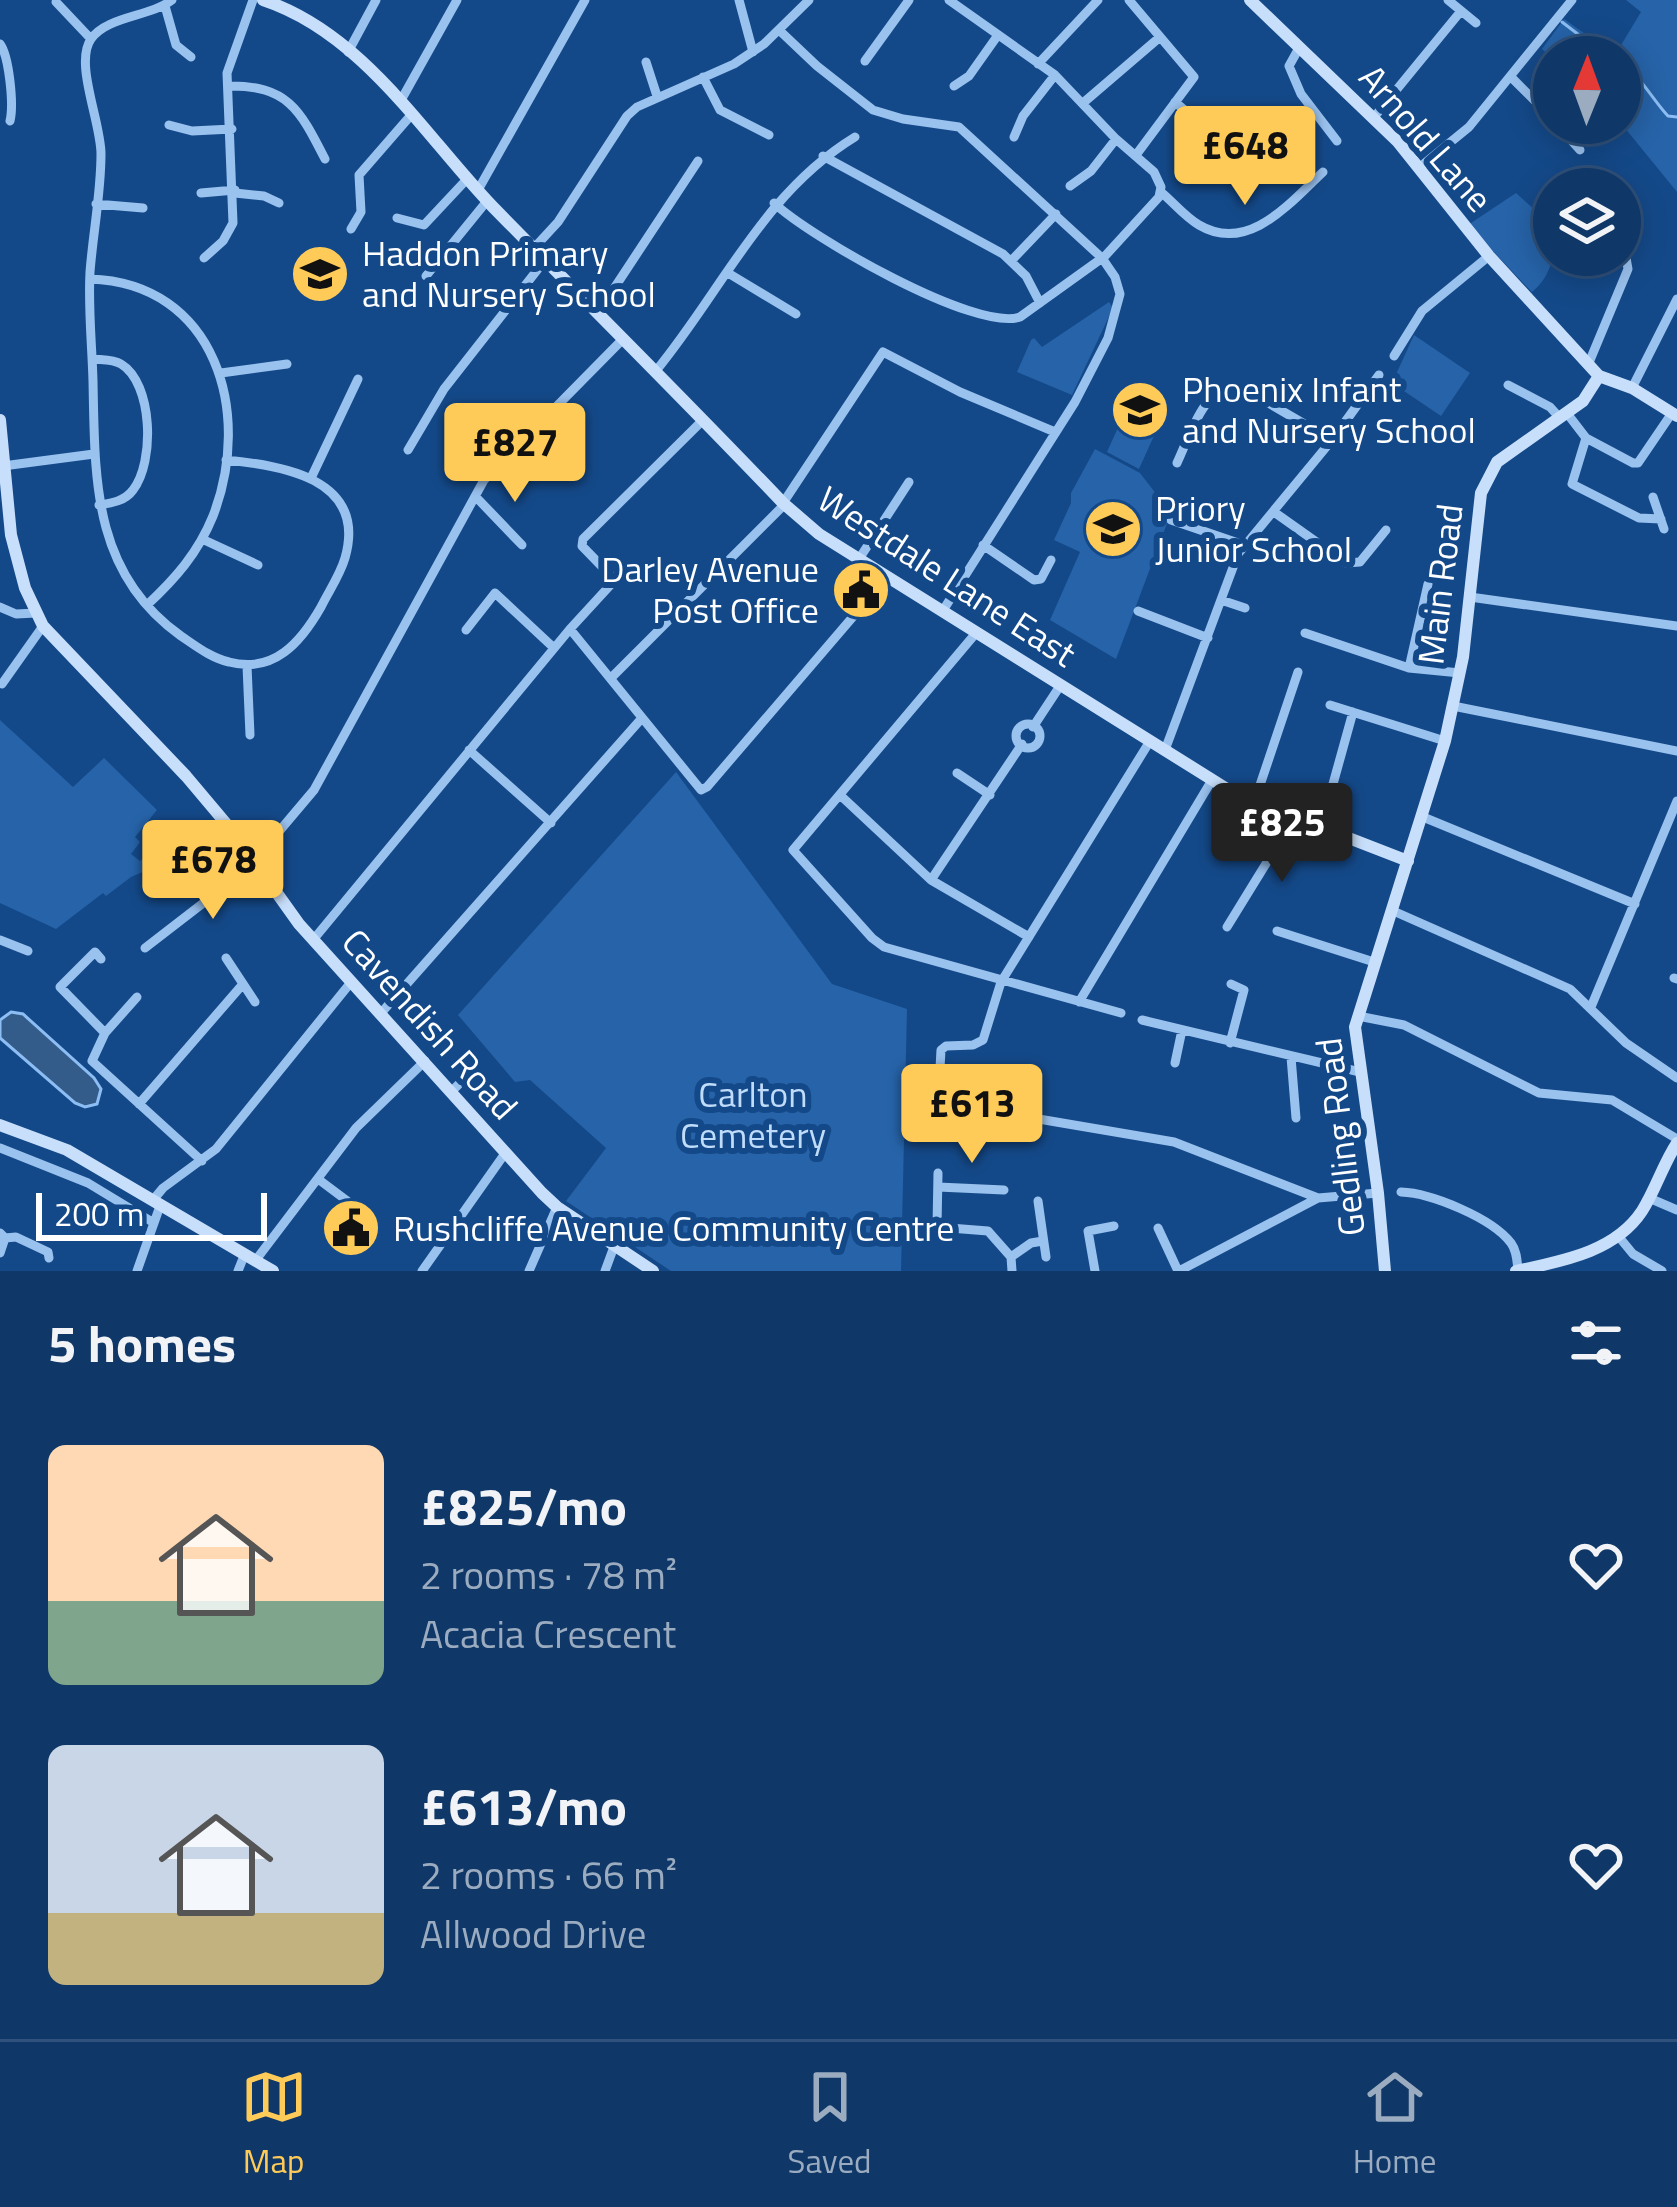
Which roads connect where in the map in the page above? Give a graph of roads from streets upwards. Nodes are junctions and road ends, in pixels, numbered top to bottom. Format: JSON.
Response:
{"nodes":[{"id":1,"x":253,"y":0,"type":"edge"},
{"id":2,"x":376,"y":0,"type":"edge"},
{"id":3,"x":458,"y":0,"type":"edge"},
{"id":4,"x":585,"y":0,"type":"edge"},
{"id":5,"x":739,"y":0,"type":"edge"},
{"id":6,"x":787,"y":0,"type":"edge"},
{"id":7,"x":909,"y":0,"type":"edge"},
{"id":8,"x":1098,"y":0,"type":"edge"},
{"id":9,"x":1129,"y":0,"type":"edge"},
{"id":10,"x":1250,"y":0,"type":"edge"},
{"id":11,"x":1448,"y":0,"type":"edge"},
{"id":12,"x":1572,"y":0,"type":"edge"},
{"id":13,"x":268,"y":1,"type":"edge"},
{"id":14,"x":952,"y":1,"type":"edge"},
{"id":15,"x":56,"y":2,"type":"edge"},
{"id":16,"x":168,"y":3,"type":"edge"},
{"id":17,"x":804,"y":4,"type":"edge"},
{"id":18,"x":1461,"y":11,"type":"junction"},
{"id":19,"x":1475,"y":23,"type":"dead end"},
{"id":20,"x":779,"y":30,"type":"junction"},
{"id":21,"x":998,"y":35,"type":"junction"},
{"id":22,"x":1160,"y":37,"type":"junction"},
{"id":23,"x":91,"y":39,"type":"junction"},
{"id":24,"x":0,"y":44,"type":"edge"},
{"id":25,"x":1299,"y":48,"type":"junction"},
{"id":26,"x":348,"y":52,"type":"junction"},
{"id":27,"x":754,"y":52,"type":"junction"},
{"id":28,"x":191,"y":57,"type":"dead end"},
{"id":29,"x":865,"y":61,"type":"dead end"},
{"id":30,"x":646,"y":62,"type":"dead end"},
{"id":31,"x":1038,"y":64,"type":"junction"},
{"id":32,"x":1054,"y":75,"type":"junction"},
{"id":33,"x":703,"y":76,"type":"junction"},
{"id":34,"x":1512,"y":78,"type":"junction"},
{"id":35,"x":4,"y":83,"type":"edge"},
{"id":36,"x":228,"y":86,"type":"junction"},
{"id":37,"x":954,"y":86,"type":"dead end"},
{"id":38,"x":657,"y":96,"type":"junction"},
{"id":39,"x":1533,"y":99,"type":"edge"},
{"id":40,"x":400,"y":102,"type":"junction"},
{"id":41,"x":1175,"y":102,"type":"junction"},
{"id":42,"x":1083,"y":103,"type":"junction"},
{"id":43,"x":30,"y":109,"type":"dead end"},
{"id":44,"x":412,"y":114,"type":"junction"},
{"id":45,"x":1375,"y":116,"type":"junction"},
{"id":46,"x":169,"y":125,"type":"dead end"},
{"id":47,"x":232,"y":129,"type":"junction"},
{"id":48,"x":769,"y":135,"type":"dead end"},
{"id":49,"x":855,"y":137,"type":"dead end"},
{"id":50,"x":1013,"y":137,"type":"dead end"},
{"id":51,"x":1117,"y":139,"type":"junction"},
{"id":52,"x":1337,"y":141,"type":"dead end"},
{"id":53,"x":1572,"y":144,"type":"edge"},
{"id":54,"x":1575,"y":148,"type":"dead end"},
{"id":55,"x":1230,"y":149,"type":"dead end"},
{"id":56,"x":1136,"y":154,"type":"junction"},
{"id":57,"x":823,"y":156,"type":"junction"},
{"id":58,"x":325,"y":158,"type":"dead end"},
{"id":59,"x":698,"y":160,"type":"dead end"},
{"id":60,"x":1420,"y":167,"type":"junction"},
{"id":61,"x":1323,"y":172,"type":"dead end"},
{"id":62,"x":468,"y":178,"type":"junction"},
{"id":63,"x":1070,"y":186,"type":"dead end"},
{"id":64,"x":235,"y":191,"type":"junction"},
{"id":65,"x":1162,"y":193,"type":"junction"},
{"id":66,"x":201,"y":194,"type":"dead end"},
{"id":67,"x":483,"y":195,"type":"junction"},
{"id":68,"x":279,"y":203,"type":"dead end"},
{"id":69,"x":774,"y":203,"type":"junction"},
{"id":70,"x":96,"y":204,"type":"junction"},
{"id":71,"x":143,"y":208,"type":"dead end"},
{"id":72,"x":1056,"y":214,"type":"junction"},
{"id":73,"x":397,"y":218,"type":"dead end"},
{"id":74,"x":351,"y":229,"type":"dead end"},
{"id":75,"x":533,"y":248,"type":"junction"},
{"id":76,"x":1489,"y":256,"type":"junction"},
{"id":77,"x":204,"y":258,"type":"dead end"},
{"id":78,"x":1102,"y":258,"type":"junction"},
{"id":79,"x":545,"y":260,"type":"junction"},
{"id":80,"x":1011,"y":261,"type":"junction"},
{"id":81,"x":728,"y":273,"type":"junction"},
{"id":82,"x":426,"y":276,"type":"dead end"},
{"id":83,"x":1625,"y":276,"type":"edge"},
{"id":84,"x":90,"y":279,"type":"junction"},
{"id":85,"x":1677,"y":299,"type":"edge"},
{"id":86,"x":1040,"y":303,"type":"junction"},
{"id":87,"x":595,"y":310,"type":"junction"},
{"id":88,"x":796,"y":314,"type":"dead end"},
{"id":89,"x":623,"y":339,"type":"junction"},
{"id":90,"x":1394,"y":356,"type":"dead end"},
{"id":91,"x":92,"y":359,"type":"junction"},
{"id":92,"x":287,"y":364,"type":"dead end"},
{"id":93,"x":1588,"y":365,"type":"junction"},
{"id":94,"x":655,"y":372,"type":"junction"},
{"id":95,"x":221,"y":374,"type":"junction"},
{"id":96,"x":1378,"y":375,"type":"dead end"},
{"id":97,"x":1599,"y":376,"type":"junction"},
{"id":98,"x":358,"y":379,"type":"dead end"},
{"id":99,"x":1508,"y":385,"type":"dead end"},
{"id":100,"x":1632,"y":388,"type":"junction"},
{"id":101,"x":1562,"y":414,"type":"junction"},
{"id":102,"x":1674,"y":414,"type":"edge"},
{"id":103,"x":0,"y":420,"type":"edge"},
{"id":104,"x":703,"y":420,"type":"junction"},
{"id":105,"x":1055,"y":433,"type":"junction"},
{"id":106,"x":1586,"y":438,"type":"junction"},
{"id":107,"x":1332,"y":440,"type":"junction"},
{"id":108,"x":408,"y":450,"type":"dead end"},
{"id":109,"x":94,"y":454,"type":"junction"},
{"id":110,"x":226,"y":460,"type":"junction"},
{"id":111,"x":1177,"y":463,"type":"dead end"},
{"id":112,"x":3,"y":466,"type":"edge"},
{"id":113,"x":312,"y":476,"type":"junction"},
{"id":114,"x":909,"y":482,"type":"dead end"},
{"id":115,"x":475,"y":496,"type":"junction"},
{"id":116,"x":1653,"y":497,"type":"dead end"},
{"id":117,"x":784,"y":504,"type":"junction"},
{"id":118,"x":99,"y":505,"type":"junction"},
{"id":119,"x":1274,"y":512,"type":"junction"},
{"id":120,"x":1171,"y":520,"type":"dead end"},
{"id":121,"x":1386,"y":530,"type":"dead end"},
{"id":122,"x":202,"y":539,"type":"junction"},
{"id":123,"x":522,"y":545,"type":"dead end"},
{"id":124,"x":983,"y":545,"type":"junction"},
{"id":125,"x":1244,"y":545,"type":"junction"},
{"id":126,"x":859,"y":559,"type":"junction"},
{"id":127,"x":1051,"y":560,"type":"dead end"},
{"id":128,"x":258,"y":565,"type":"dead end"},
{"id":129,"x":887,"y":577,"type":"junction"},
{"id":130,"x":1429,"y":584,"type":"dead end"},
{"id":131,"x":1470,"y":597,"type":"junction"},
{"id":132,"x":1221,"y":600,"type":"junction"},
{"id":133,"x":147,"y":605,"type":"junction"},
{"id":134,"x":0,"y":607,"type":"edge"},
{"id":135,"x":1245,"y":608,"type":"dead end"},
{"id":136,"x":1138,"y":611,"type":"dead end"},
{"id":137,"x":942,"y":612,"type":"junction"},
{"id":138,"x":39,"y":619,"type":"junction"},
{"id":139,"x":1677,"y":626,"type":"edge"},
{"id":140,"x":570,"y":628,"type":"junction"},
{"id":141,"x":466,"y":630,"type":"dead end"},
{"id":142,"x":976,"y":633,"type":"junction"},
{"id":143,"x":1305,"y":633,"type":"dead end"},
{"id":144,"x":1208,"y":638,"type":"junction"},
{"id":145,"x":554,"y":648,"type":"junction"},
{"id":146,"x":247,"y":665,"type":"junction"},
{"id":147,"x":1408,"y":668,"type":"junction"},
{"id":148,"x":1298,"y":672,"type":"dead end"},
{"id":149,"x":1460,"y":673,"type":"junction"},
{"id":150,"x":611,"y":678,"type":"junction"},
{"id":151,"x":2,"y":685,"type":"edge"},
{"id":152,"x":1060,"y":686,"type":"junction"},
{"id":153,"x":1330,"y":705,"type":"dead end"},
{"id":154,"x":1454,"y":706,"type":"junction"},
{"id":155,"x":1353,"y":712,"type":"junction"},
{"id":156,"x":642,"y":718,"type":"junction"},
{"id":157,"x":250,"y":735,"type":"dead end"},
{"id":158,"x":1150,"y":741,"type":"junction"},
{"id":159,"x":1445,"y":741,"type":"junction"},
{"id":160,"x":469,"y":750,"type":"junction"},
{"id":161,"x":1165,"y":750,"type":"junction"},
{"id":162,"x":1677,"y":751,"type":"edge"},
{"id":163,"x":957,"y":773,"type":"dead end"},
{"id":164,"x":1212,"y":780,"type":"junction"},
{"id":165,"x":1333,"y":784,"type":"dead end"},
{"id":166,"x":839,"y":795,"type":"junction"},
{"id":167,"x":990,"y":795,"type":"junction"},
{"id":168,"x":1677,"y":801,"type":"edge"},
{"id":169,"x":1254,"y":803,"type":"junction"},
{"id":170,"x":1294,"y":818,"type":"junction"},
{"id":171,"x":1423,"y":818,"type":"junction"},
{"id":172,"x":551,"y":823,"type":"junction"},
{"id":173,"x":1408,"y":861,"type":"junction"},
{"id":174,"x":254,"y":862,"type":"junction"},
{"id":175,"x":931,"y":880,"type":"junction"},
{"id":176,"x":1635,"y":904,"type":"junction"},
{"id":177,"x":1391,"y":910,"type":"junction"},
{"id":178,"x":1227,"y":927,"type":"dead end"},
{"id":179,"x":1277,"y":931,"type":"dead end"},
{"id":180,"x":1029,"y":937,"type":"junction"},
{"id":181,"x":0,"y":940,"type":"edge"},
{"id":182,"x":313,"y":940,"type":"junction"},
{"id":183,"x":145,"y":948,"type":"dead end"},
{"id":184,"x":28,"y":951,"type":"dead end"},
{"id":185,"x":226,"y":958,"type":"dead end"},
{"id":186,"x":101,"y":959,"type":"dead end"},
{"id":187,"x":1374,"y":962,"type":"junction"},
{"id":188,"x":352,"y":981,"type":"junction"},
{"id":189,"x":1001,"y":982,"type":"junction"},
{"id":190,"x":1231,"y":984,"type":"dead end"},
{"id":191,"x":243,"y":985,"type":"junction"},
{"id":192,"x":137,"y":997,"type":"dead end"},
{"id":193,"x":255,"y":1002,"type":"dead end"},
{"id":194,"x":1078,"y":1003,"type":"junction"},
{"id":195,"x":1591,"y":1007,"type":"junction"},
{"id":196,"x":382,"y":1012,"type":"junction"},
{"id":197,"x":1121,"y":1013,"type":"dead end"},
{"id":198,"x":1357,"y":1016,"type":"junction"},
{"id":199,"x":1142,"y":1020,"type":"dead end"},
{"id":200,"x":1182,"y":1030,"type":"junction"},
{"id":201,"x":105,"y":1033,"type":"junction"},
{"id":202,"x":1230,"y":1043,"type":"junction"},
{"id":203,"x":1291,"y":1057,"type":"junction"},
{"id":204,"x":425,"y":1061,"type":"junction"},
{"id":205,"x":1175,"y":1063,"type":"dead end"},
{"id":206,"x":1360,"y":1072,"type":"junction"},
{"id":207,"x":469,"y":1073,"type":"dead end"},
{"id":208,"x":1677,"y":1078,"type":"edge"},
{"id":209,"x":452,"y":1091,"type":"junction"},
{"id":210,"x":139,"y":1104,"type":"junction"},
{"id":211,"x":1296,"y":1118,"type":"dead end"},
{"id":212,"x":0,"y":1125,"type":"edge"},
{"id":213,"x":1677,"y":1141,"type":"edge"},
{"id":214,"x":0,"y":1148,"type":"edge"},
{"id":215,"x":506,"y":1151,"type":"junction"},
{"id":216,"x":202,"y":1161,"type":"junction"},
{"id":217,"x":938,"y":1173,"type":"dead end"},
{"id":218,"x":318,"y":1179,"type":"junction"},
{"id":219,"x":938,"y":1187,"type":"junction"},
{"id":220,"x":1004,"y":1190,"type":"dead end"},
{"id":221,"x":1401,"y":1192,"type":"dead end"},
{"id":222,"x":1378,"y":1193,"type":"junction"},
{"id":223,"x":1318,"y":1198,"type":"junction"},
{"id":224,"x":1649,"y":1198,"type":"junction"},
{"id":225,"x":1038,"y":1202,"type":"dead end"},
{"id":226,"x":156,"y":1203,"type":"junction"},
{"id":227,"x":557,"y":1207,"type":"junction"},
{"id":228,"x":358,"y":1209,"type":"dead end"},
{"id":229,"x":1677,"y":1210,"type":"edge"},
{"id":230,"x":154,"y":1223,"type":"junction"},
{"id":231,"x":1114,"y":1226,"type":"dead end"},
{"id":232,"x":937,"y":1227,"type":"junction"},
{"id":233,"x":1158,"y":1228,"type":"dead end"},
{"id":234,"x":2,"y":1236,"type":"edge"},
{"id":235,"x":1619,"y":1237,"type":"junction"},
{"id":236,"x":936,"y":1240,"type":"dead end"},
{"id":237,"x":1043,"y":1241,"type":"junction"},
{"id":238,"x":615,"y":1244,"type":"junction"},
{"id":239,"x":0,"y":1253,"type":"edge"},
{"id":240,"x":1011,"y":1257,"type":"junction"},
{"id":241,"x":1046,"y":1257,"type":"dead end"},
{"id":242,"x":49,"y":1258,"type":"dead end"},
{"id":243,"x":250,"y":1259,"type":"junction"},
{"id":244,"x":1538,"y":1269,"type":"edge"},
{"id":245,"x":137,"y":1271,"type":"edge"},
{"id":246,"x":238,"y":1271,"type":"edge"},
{"id":247,"x":273,"y":1271,"type":"edge"},
{"id":248,"x":422,"y":1271,"type":"edge"},
{"id":249,"x":530,"y":1271,"type":"edge"},
{"id":250,"x":605,"y":1271,"type":"edge"},
{"id":251,"x":653,"y":1271,"type":"edge"},
{"id":252,"x":1012,"y":1271,"type":"edge"},
{"id":253,"x":1095,"y":1271,"type":"edge"},
{"id":254,"x":1179,"y":1271,"type":"edge"},
{"id":255,"x":1385,"y":1271,"type":"edge"},
{"id":256,"x":1517,"y":1271,"type":"edge"},
{"id":257,"x":1661,"y":1271,"type":"edge"}],
"edges":[{"from":1,"to":36,"type":"street"},
{"from":2,"to":26,"type":"street"},
{"from":3,"to":40,"type":"street"},
{"from":4,"to":67,"type":"street"},
{"from":5,"to":27,"type":"street"},
{"from":6,"to":17,"type":"street"},
{"from":7,"to":29,"type":"street"},
{"from":8,"to":31,"type":"street"},
{"from":9,"to":22,"type":"street"},
{"from":10,"to":25,"type":"street","name":"Arnold Lane"},
{"from":11,"to":18,"type":"street"},
{"from":12,"to":34,"type":"street"},
{"from":13,"to":26,"type":"street","name":"Westdale Lane East"},
{"from":14,"to":21,"type":"street"},
{"from":15,"to":23,"type":"street"},
{"from":16,"to":23,"type":"street"},
{"from":16,"to":28,"type":"street"},
{"from":17,"to":20,"type":"street"},
{"from":18,"to":19,"type":"street"},
{"from":18,"to":45,"type":"street"},
{"from":20,"to":27,"type":"street"},
{"from":20,"to":72,"type":"street"},
{"from":21,"to":31,"type":"street"},
{"from":21,"to":37,"type":"street"},
{"from":22,"to":41,"type":"street"},
{"from":22,"to":42,"type":"street"},
{"from":23,"to":70,"type":"street"},
{"from":24,"to":35,"type":"street"},
{"from":25,"to":45,"type":"street","name":"Arnold Lane"},
{"from":25,"to":52,"type":"street"},
{"from":26,"to":40,"type":"street","name":"Westdale Lane East"},
{"from":27,"to":33,"type":"street"},
{"from":30,"to":38,"type":"street"},
{"from":31,"to":32,"type":"street"},
{"from":32,"to":42,"type":"street"},
{"from":32,"to":50,"type":"street"},
{"from":33,"to":38,"type":"street"},
{"from":33,"to":48,"type":"street"},
{"from":34,"to":39,"type":"street"},
{"from":34,"to":60,"type":"street"},
{"from":35,"to":43,"type":"street"},
{"from":36,"to":47,"type":"street"},
{"from":36,"to":58,"type":"street"},
{"from":38,"to":75,"type":"street"},
{"from":40,"to":44,"type":"street","name":"Westdale Lane East"},
{"from":41,"to":55,"type":"street"},
{"from":41,"to":56,"type":"street"},
{"from":42,"to":51,"type":"street"},
{"from":44,"to":62,"type":"street","name":"Westdale Lane East"},
{"from":44,"to":74,"type":"street"},
{"from":45,"to":60,"type":"street","name":"Arnold Lane"},
{"from":46,"to":47,"type":"street"},
{"from":47,"to":64,"type":"street"},
{"from":49,"to":57,"type":"street"},
{"from":51,"to":56,"type":"street"},
{"from":51,"to":63,"type":"street"},
{"from":53,"to":54,"type":"street"},
{"from":56,"to":65,"type":"street"},
{"from":57,"to":69,"type":"street"},
{"from":57,"to":80,"type":"street"},
{"from":59,"to":87,"type":"street"},
{"from":60,"to":76,"type":"street","name":"Arnold Lane"},
{"from":61,"to":65,"type":"street"},
{"from":62,"to":67,"type":"street","name":"Westdale Lane East"},
{"from":62,"to":73,"type":"street"},
{"from":64,"to":66,"type":"street"},
{"from":64,"to":68,"type":"street"},
{"from":64,"to":77,"type":"street"},
{"from":65,"to":78,"type":"street"},
{"from":67,"to":75,"type":"street","name":"Westdale Lane East"},
{"from":67,"to":82,"type":"street"},
{"from":69,"to":81,"type":"street"},
{"from":69,"to":86,"type":"street"},
{"from":70,"to":71,"type":"street"},
{"from":70,"to":84,"type":"street"},
{"from":72,"to":78,"type":"street"},
{"from":72,"to":80,"type":"street"},
{"from":75,"to":79,"type":"street","name":"Westdale Lane East"},
{"from":76,"to":90,"type":"street"},
{"from":76,"to":93,"type":"street","name":"Arnold Lane"},
{"from":78,"to":86,"type":"street"},
{"from":78,"to":105,"type":"street"},
{"from":79,"to":87,"type":"street","name":"Westdale Lane East"},
{"from":79,"to":108,"type":"street"},
{"from":80,"to":86,"type":"street"},
{"from":81,"to":88,"type":"street"},
{"from":81,"to":94,"type":"street"},
{"from":83,"to":93,"type":"street"},
{"from":84,"to":91,"type":"street"},
{"from":84,"to":95,"type":"street"},
{"from":85,"to":100,"type":"street"},
{"from":87,"to":89,"type":"street","name":"Westdale Lane East"},
{"from":89,"to":94,"type":"street","name":"Westdale Lane East"},
{"from":89,"to":115,"type":"street"},
{"from":91,"to":109,"type":"street"},
{"from":91,"to":118,"type":"street"},
{"from":92,"to":95,"type":"street"},
{"from":93,"to":97,"type":"street","name":"Arnold Lane"},
{"from":94,"to":104,"type":"street","name":"Westdale Lane East"},
{"from":95,"to":110,"type":"street"},
{"from":96,"to":107,"type":"street"},
{"from":97,"to":100,"type":"street"},
{"from":97,"to":101,"type":"street","name":"Main Road"},
{"from":98,"to":113,"type":"street"},
{"from":99,"to":101,"type":"street"},
{"from":100,"to":102,"type":"street"},
{"from":101,"to":106,"type":"street"},
{"from":101,"to":131,"type":"street","name":"Main Road"},
{"from":102,"to":106,"type":"street"},
{"from":103,"to":112,"type":"street","name":"Cavendish Road"},
{"from":104,"to":117,"type":"street","name":"Westdale Lane East"},
{"from":104,"to":140,"type":"street"},
{"from":105,"to":117,"type":"street"},
{"from":105,"to":124,"type":"street"},
{"from":106,"to":116,"type":"street"},
{"from":107,"to":111,"type":"street"},
{"from":107,"to":119,"type":"street"},
{"from":109,"to":112,"type":"street"},
{"from":109,"to":118,"type":"street"},
{"from":110,"to":113,"type":"street"},
{"from":110,"to":122,"type":"street"},
{"from":112,"to":138,"type":"street","name":"Cavendish Road"},
{"from":113,"to":146,"type":"street"},
{"from":114,"to":126,"type":"street"},
{"from":115,"to":123,"type":"street"},
{"from":115,"to":174,"type":"street"},
{"from":117,"to":126,"type":"street","name":"Westdale Lane East"},
{"from":117,"to":150,"type":"street"},
{"from":118,"to":133,"type":"street"},
{"from":119,"to":121,"type":"street"},
{"from":119,"to":125,"type":"street"},
{"from":120,"to":125,"type":"street"},
{"from":122,"to":128,"type":"street"},
{"from":122,"to":133,"type":"street"},
{"from":124,"to":127,"type":"street"},
{"from":124,"to":137,"type":"street"},
{"from":125,"to":132,"type":"street"},
{"from":126,"to":129,"type":"street","name":"Westdale Lane East"},
{"from":129,"to":137,"type":"street","name":"Westdale Lane East"},
{"from":129,"to":156,"type":"street"},
{"from":130,"to":147,"type":"street"},
{"from":131,"to":139,"type":"street"},
{"from":131,"to":149,"type":"street","name":"Main Road"},
{"from":132,"to":135,"type":"street"},
{"from":132,"to":144,"type":"street"},
{"from":133,"to":146,"type":"street"},
{"from":134,"to":138,"type":"street"},
{"from":136,"to":144,"type":"street"},
{"from":137,"to":142,"type":"street","name":"Westdale Lane East"},
{"from":138,"to":151,"type":"street"},
{"from":138,"to":174,"type":"street","name":"Cavendish Road"},
{"from":140,"to":145,"type":"street"},
{"from":140,"to":150,"type":"street"},
{"from":141,"to":145,"type":"street"},
{"from":142,"to":152,"type":"street","name":"Westdale Lane East"},
{"from":142,"to":166,"type":"street"},
{"from":143,"to":147,"type":"street"},
{"from":144,"to":161,"type":"street"},
{"from":145,"to":160,"type":"street"},
{"from":146,"to":157,"type":"street"},
{"from":147,"to":149,"type":"street"},
{"from":148,"to":169,"type":"street"},
{"from":149,"to":154,"type":"street","name":"Main Road"},
{"from":150,"to":156,"type":"street"},
{"from":152,"to":158,"type":"street","name":"Westdale Lane East"},
{"from":152,"to":167,"type":"street"},
{"from":153,"to":155,"type":"street"},
{"from":154,"to":159,"type":"street","name":"Main Road"},
{"from":154,"to":162,"type":"street"},
{"from":155,"to":159,"type":"street"},
{"from":155,"to":165,"type":"street"},
{"from":156,"to":172,"type":"street"},
{"from":158,"to":161,"type":"street","name":"Westdale Lane East"},
{"from":158,"to":180,"type":"street"},
{"from":159,"to":171,"type":"street","name":"Main Road"},
{"from":160,"to":172,"type":"street"},
{"from":160,"to":182,"type":"street"},
{"from":161,"to":164,"type":"street","name":"Westdale Lane East"},
{"from":163,"to":167,"type":"street"},
{"from":164,"to":169,"type":"street","name":"Westdale Lane East"},
{"from":164,"to":194,"type":"street"},
{"from":166,"to":175,"type":"street"},
{"from":166,"to":189,"type":"street"},
{"from":167,"to":175,"type":"street"},
{"from":168,"to":176,"type":"street"},
{"from":169,"to":170,"type":"street","name":"Westdale Lane East"},
{"from":170,"to":173,"type":"street","name":"Westdale Lane East"},
{"from":170,"to":178,"type":"street"},
{"from":171,"to":173,"type":"street","name":"Main Road"},
{"from":171,"to":176,"type":"street"},
{"from":172,"to":196,"type":"street"},
{"from":173,"to":177,"type":"street","name":"Gedling Road"},
{"from":174,"to":182,"type":"street","name":"Cavendish Road"},
{"from":174,"to":183,"type":"street"},
{"from":175,"to":180,"type":"street"},
{"from":176,"to":195,"type":"street"},
{"from":177,"to":187,"type":"street","name":"Gedling Road"},
{"from":177,"to":195,"type":"street"},
{"from":179,"to":187,"type":"street"},
{"from":180,"to":189,"type":"street"},
{"from":181,"to":184,"type":"street"},
{"from":182,"to":188,"type":"street","name":"Cavendish Road"},
{"from":185,"to":191,"type":"street"},
{"from":186,"to":201,"type":"street"},
{"from":187,"to":198,"type":"street","name":"Gedling Road"},
{"from":188,"to":196,"type":"street","name":"Cavendish Road"},
{"from":188,"to":216,"type":"street"},
{"from":189,"to":194,"type":"street"},
{"from":189,"to":223,"type":"street"},
{"from":190,"to":202,"type":"street"},
{"from":191,"to":193,"type":"street"},
{"from":191,"to":210,"type":"street"},
{"from":192,"to":201,"type":"street"},
{"from":194,"to":197,"type":"street"},
{"from":195,"to":208,"type":"street"},
{"from":196,"to":204,"type":"street","name":"Cavendish Road"},
{"from":198,"to":206,"type":"street","name":"Gedling Road"},
{"from":198,"to":213,"type":"street"},
{"from":199,"to":200,"type":"street"},
{"from":200,"to":202,"type":"street"},
{"from":200,"to":205,"type":"street"},
{"from":201,"to":210,"type":"street"},
{"from":202,"to":203,"type":"street"},
{"from":203,"to":206,"type":"street"},
{"from":203,"to":211,"type":"street"},
{"from":204,"to":209,"type":"street","name":"Cavendish Road"},
{"from":204,"to":218,"type":"street"},
{"from":206,"to":222,"type":"street","name":"Gedling Road"},
{"from":207,"to":209,"type":"street"},
{"from":209,"to":215,"type":"street","name":"Cavendish Road"},
{"from":210,"to":216,"type":"street"},
{"from":212,"to":226,"type":"street"},
{"from":213,"to":224,"type":"street"},
{"from":214,"to":230,"type":"street"},
{"from":215,"to":227,"type":"street","name":"Cavendish Road"},
{"from":215,"to":248,"type":"street"},
{"from":216,"to":226,"type":"street"},
{"from":217,"to":219,"type":"street"},
{"from":218,"to":228,"type":"street"},
{"from":218,"to":243,"type":"street"},
{"from":219,"to":220,"type":"street"},
{"from":219,"to":232,"type":"street"},
{"from":221,"to":256,"type":"street"},
{"from":222,"to":223,"type":"street"},
{"from":222,"to":255,"type":"street","name":"Gedling Road"},
{"from":223,"to":254,"type":"street"},
{"from":224,"to":229,"type":"street"},
{"from":224,"to":235,"type":"street"},
{"from":225,"to":237,"type":"street"},
{"from":226,"to":230,"type":"street"},
{"from":226,"to":243,"type":"street"},
{"from":227,"to":238,"type":"street","name":"Cavendish Road"},
{"from":227,"to":249,"type":"street"},
{"from":230,"to":245,"type":"street"},
{"from":231,"to":253,"type":"street"},
{"from":232,"to":236,"type":"street"},
{"from":232,"to":240,"type":"street"},
{"from":233,"to":254,"type":"street"},
{"from":234,"to":239,"type":"street"},
{"from":234,"to":242,"type":"street"},
{"from":235,"to":244,"type":"street"},
{"from":235,"to":257,"type":"street"},
{"from":237,"to":240,"type":"street"},
{"from":237,"to":241,"type":"street"},
{"from":238,"to":250,"type":"street"},
{"from":238,"to":251,"type":"street","name":"Cavendish Road"},
{"from":240,"to":252,"type":"street"},
{"from":243,"to":246,"type":"street"},
{"from":243,"to":247,"type":"street"},
{"from":244,"to":256,"type":"street"}]}
